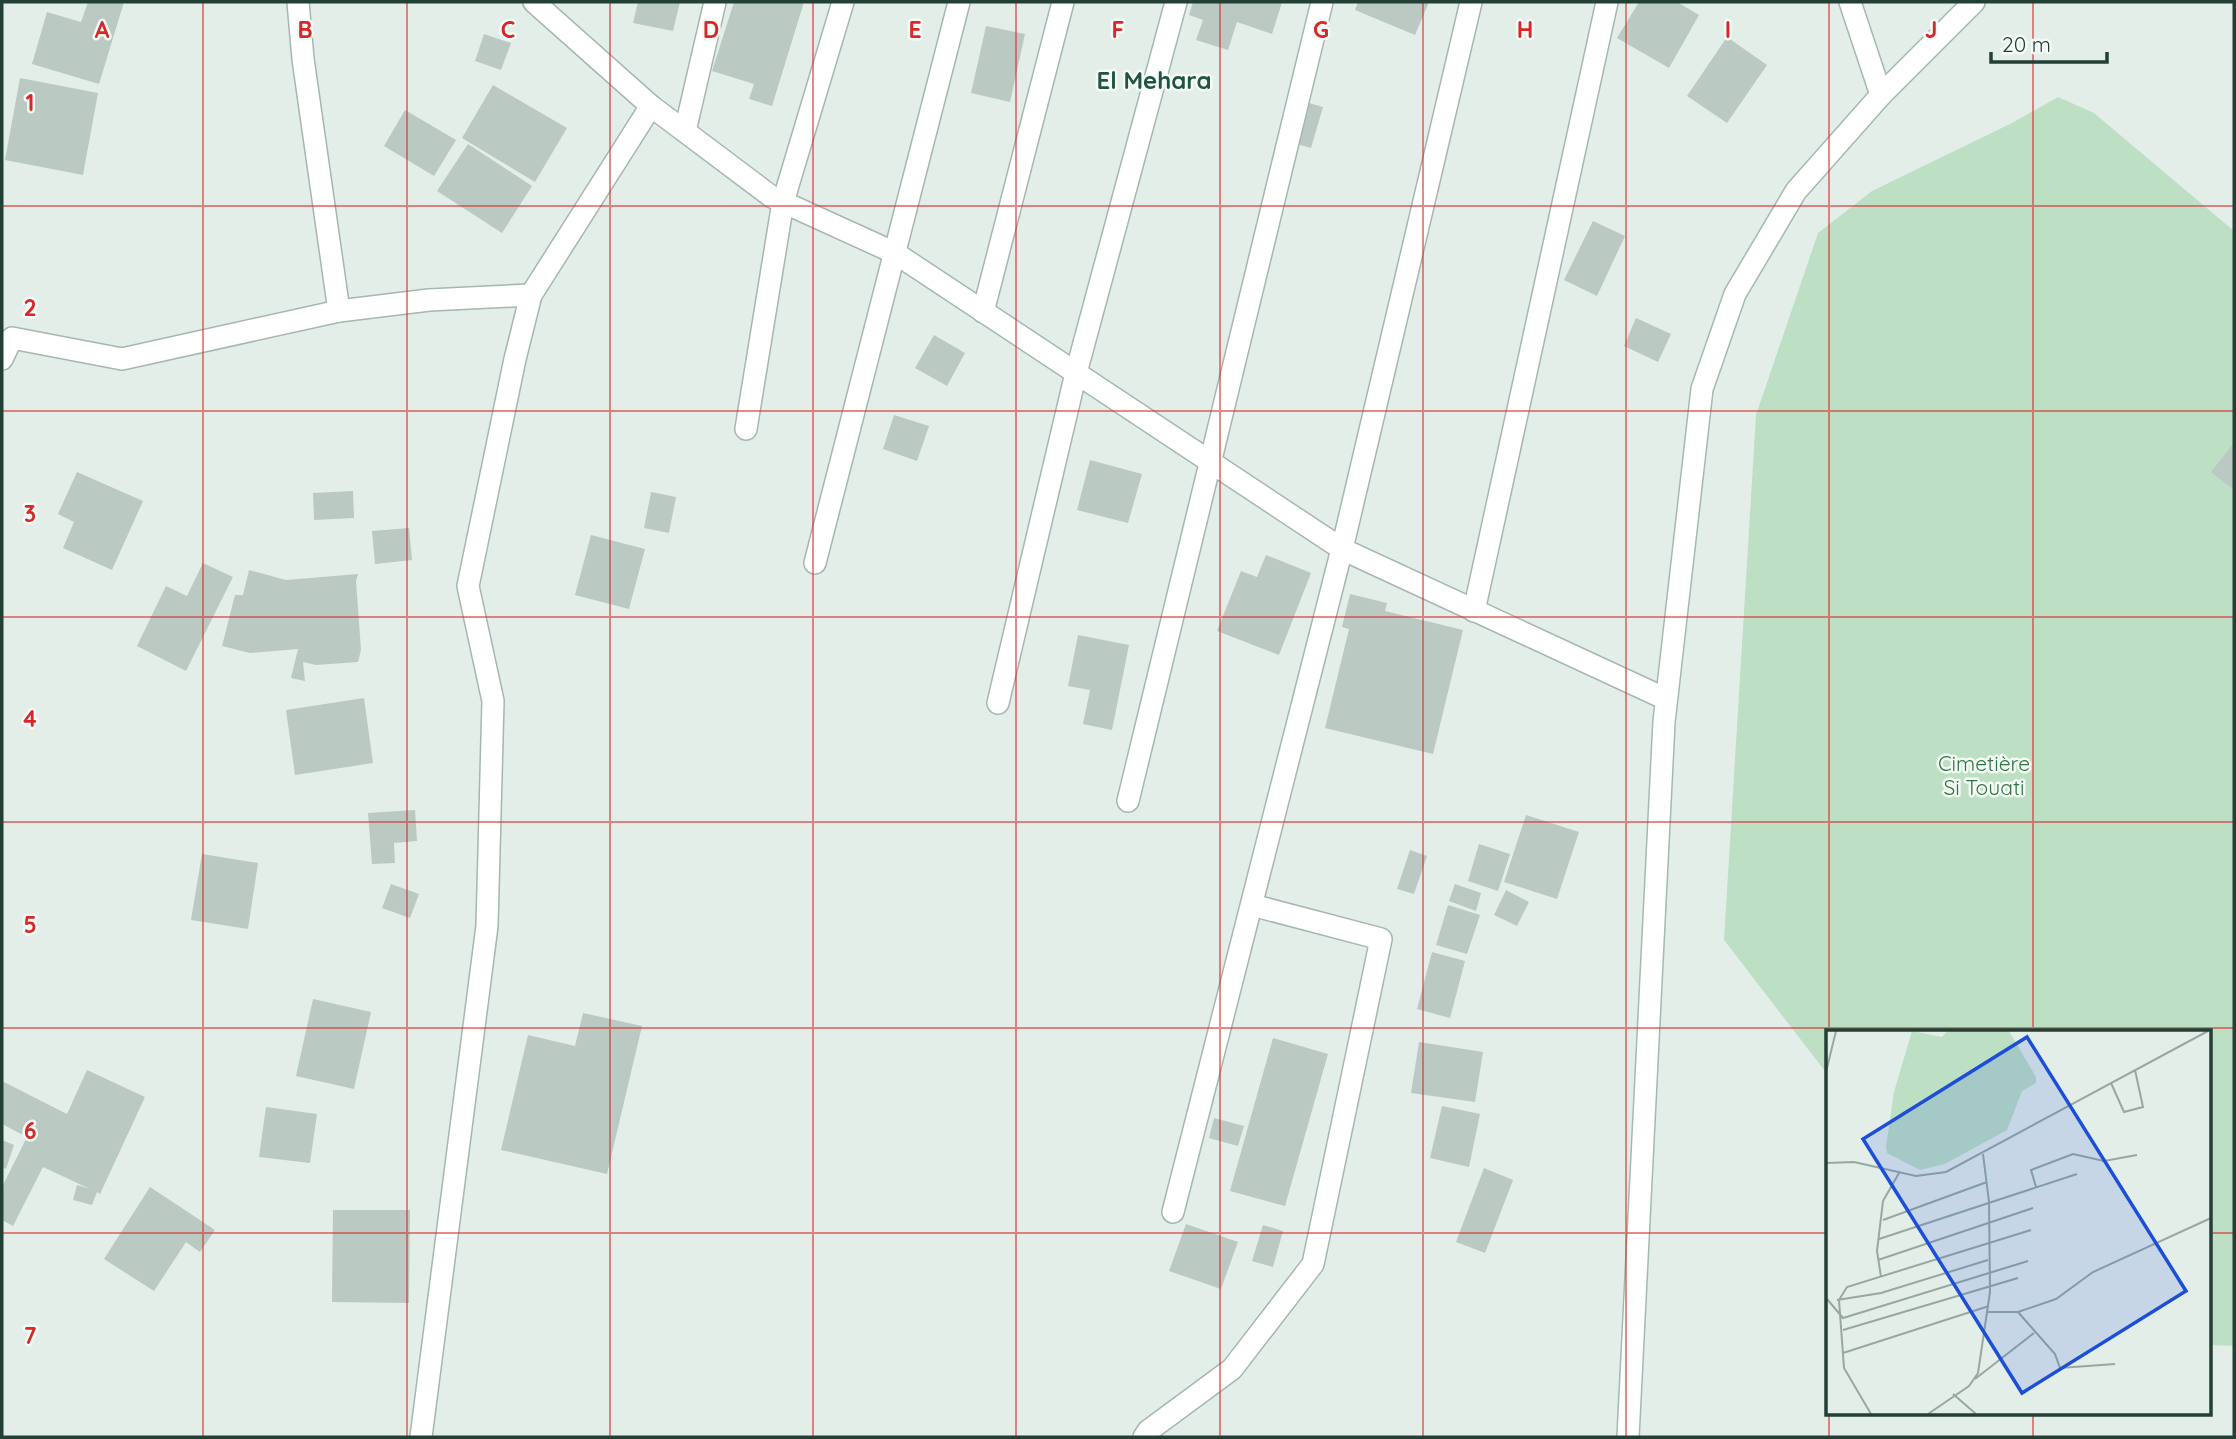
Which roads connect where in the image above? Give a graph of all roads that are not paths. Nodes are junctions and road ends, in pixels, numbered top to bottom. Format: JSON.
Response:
{"nodes":[{"id":1,"x":298,"y":2,"type":"edge"},
{"id":2,"x":534,"y":2,"type":"edge"},
{"id":3,"x":715,"y":2,"type":"edge"},
{"id":4,"x":843,"y":2,"type":"edge"},
{"id":5,"x":959,"y":2,"type":"edge"},
{"id":6,"x":1063,"y":2,"type":"edge"},
{"id":7,"x":1177,"y":2,"type":"edge"},
{"id":8,"x":1322,"y":2,"type":"edge"},
{"id":9,"x":1471,"y":2,"type":"edge"},
{"id":10,"x":1607,"y":2,"type":"edge"},
{"id":11,"x":1850,"y":2,"type":"edge"},
{"id":12,"x":1975,"y":2,"type":"edge"},
{"id":13,"x":1881,"y":95,"type":"junction"},
{"id":14,"x":651,"y":106,"type":"junction"},
{"id":15,"x":685,"y":131,"type":"junction"},
{"id":16,"x":783,"y":202,"type":"junction"},
{"id":17,"x":895,"y":253,"type":"junction"},
{"id":18,"x":531,"y":295,"type":"junction"},
{"id":19,"x":339,"y":311,"type":"junction"},
{"id":20,"x":983,"y":312,"type":"junction"},
{"id":21,"x":2,"y":359,"type":"edge"},
{"id":22,"x":1076,"y":373,"type":"junction"},
{"id":23,"x":746,"y":429,"type":"dead end"},
{"id":24,"x":1210,"y":462,"type":"junction"},
{"id":25,"x":1342,"y":549,"type":"junction"},
{"id":26,"x":815,"y":563,"type":"dead end"},
{"id":27,"x":1474,"y":611,"type":"junction"},
{"id":28,"x":1666,"y":699,"type":"junction"},
{"id":29,"x":998,"y":704,"type":"dead end"},
{"id":30,"x":1128,"y":801,"type":"dead end"},
{"id":31,"x":1252,"y":905,"type":"junction"},
{"id":32,"x":1173,"y":1212,"type":"dead end"},
{"id":33,"x":421,"y":1437,"type":"edge"},
{"id":34,"x":1144,"y":1437,"type":"edge"},
{"id":35,"x":1628,"y":1437,"type":"edge"}],
"edges":[{"from":1,"to":19,"type":"street"},
{"from":2,"to":14,"type":"street"},
{"from":3,"to":15,"type":"street"},
{"from":4,"to":16,"type":"street"},
{"from":5,"to":17,"type":"street"},
{"from":6,"to":20,"type":"street"},
{"from":7,"to":22,"type":"street"},
{"from":8,"to":24,"type":"street"},
{"from":9,"to":25,"type":"street"},
{"from":10,"to":27,"type":"street"},
{"from":11,"to":13,"type":"street"},
{"from":12,"to":13,"type":"street"},
{"from":13,"to":28,"type":"street"},
{"from":14,"to":15,"type":"street"},
{"from":14,"to":18,"type":"street"},
{"from":15,"to":16,"type":"street"},
{"from":16,"to":17,"type":"street"},
{"from":16,"to":23,"type":"street"},
{"from":17,"to":20,"type":"street"},
{"from":17,"to":26,"type":"street"},
{"from":18,"to":19,"type":"street"},
{"from":18,"to":33,"type":"street"},
{"from":19,"to":21,"type":"street"},
{"from":20,"to":22,"type":"street"},
{"from":22,"to":24,"type":"street"},
{"from":22,"to":29,"type":"street"},
{"from":24,"to":25,"type":"street"},
{"from":24,"to":30,"type":"street"},
{"from":25,"to":27,"type":"street"},
{"from":25,"to":31,"type":"street"},
{"from":27,"to":28,"type":"street"},
{"from":28,"to":35,"type":"street"},
{"from":31,"to":32,"type":"street"},
{"from":31,"to":34,"type":"street"}]}
